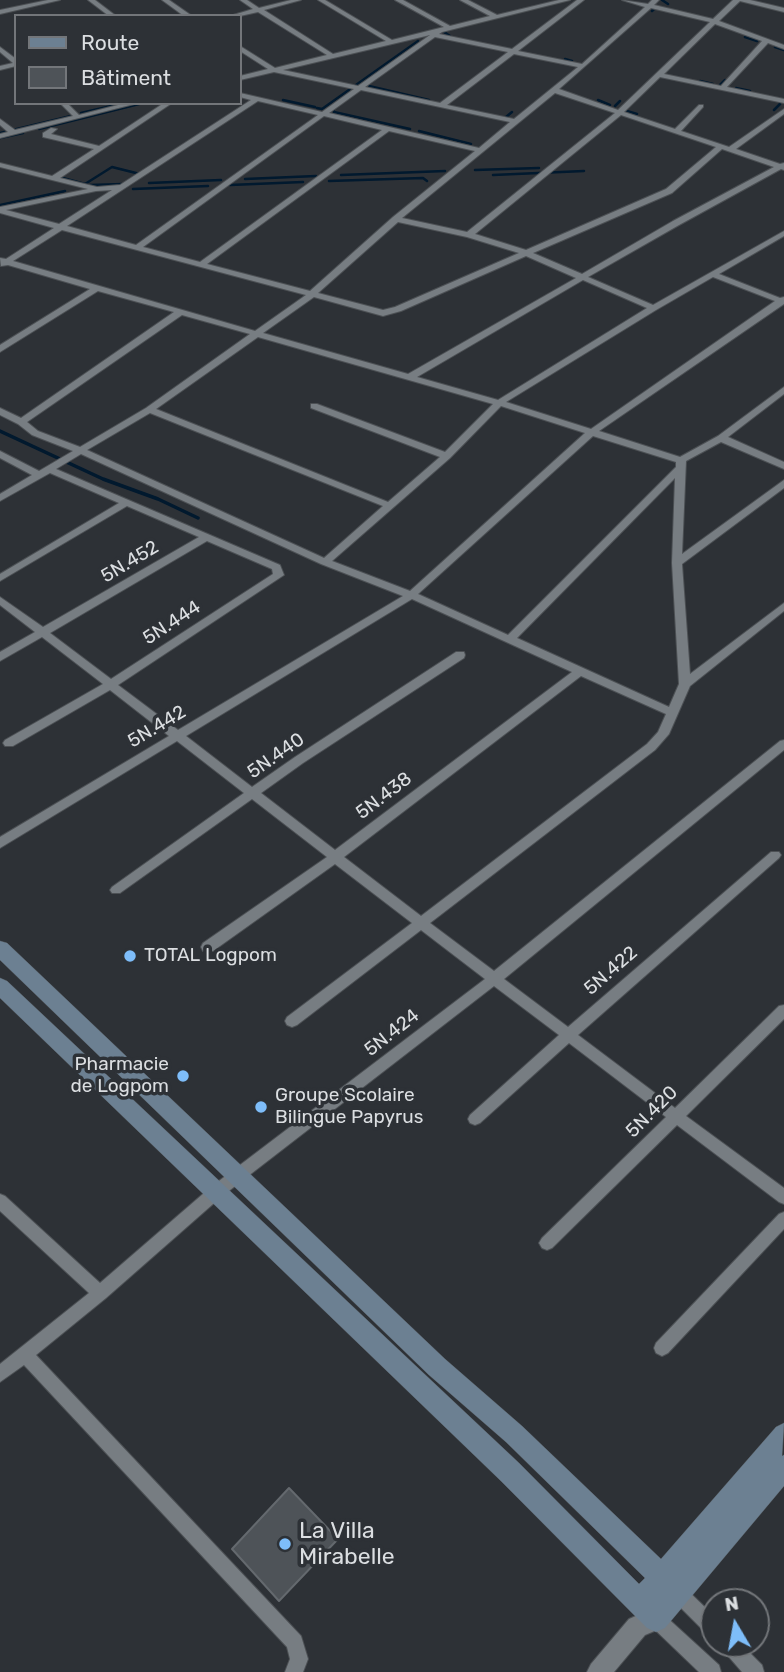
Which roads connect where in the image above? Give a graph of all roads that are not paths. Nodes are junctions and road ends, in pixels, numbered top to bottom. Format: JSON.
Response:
{"nodes":[{"id":1,"x":12,"y":0,"type":"edge"},
{"id":2,"x":57,"y":0,"type":"edge"},
{"id":3,"x":91,"y":0,"type":"edge"},
{"id":4,"x":165,"y":0,"type":"edge"},
{"id":5,"x":243,"y":0,"type":"edge"},
{"id":6,"x":298,"y":0,"type":"edge"},
{"id":7,"x":321,"y":0,"type":"edge"},
{"id":8,"x":398,"y":0,"type":"edge"},
{"id":9,"x":463,"y":0,"type":"edge"},
{"id":10,"x":567,"y":0,"type":"edge"},
{"id":11,"x":581,"y":0,"type":"edge"},
{"id":12,"x":625,"y":0,"type":"edge"},
{"id":13,"x":740,"y":0,"type":"edge"},
{"id":14,"x":654,"y":2,"type":"edge"},
{"id":15,"x":22,"y":8,"type":"junction"},
{"id":16,"x":257,"y":9,"type":"junction"},
{"id":17,"x":784,"y":10,"type":"edge"},
{"id":18,"x":0,"y":12,"type":"edge"},
{"id":19,"x":30,"y":14,"type":"edge"},
{"id":20,"x":110,"y":14,"type":"edge"},
{"id":21,"x":186,"y":14,"type":"edge"},
{"id":22,"x":240,"y":14,"type":"edge"},
{"id":23,"x":496,"y":17,"type":"junction"},
{"id":24,"x":713,"y":21,"type":"junction"},
{"id":25,"x":445,"y":28,"type":"junction"},
{"id":26,"x":433,"y":35,"type":"junction"},
{"id":27,"x":390,"y":41,"type":"junction"},
{"id":28,"x":766,"y":41,"type":"junction"},
{"id":29,"x":784,"y":47,"type":"edge"},
{"id":30,"x":0,"y":49,"type":"edge"},
{"id":31,"x":242,"y":49,"type":"edge"},
{"id":32,"x":513,"y":51,"type":"junction"},
{"id":33,"x":331,"y":55,"type":"junction"},
{"id":34,"x":14,"y":61,"type":"edge"},
{"id":35,"x":583,"y":66,"type":"junction"},
{"id":36,"x":274,"y":70,"type":"junction"},
{"id":37,"x":661,"y":75,"type":"junction"},
{"id":38,"x":242,"y":78,"type":"edge"},
{"id":39,"x":361,"y":88,"type":"junction"},
{"id":40,"x":722,"y":88,"type":"junction"},
{"id":41,"x":554,"y":90,"type":"junction"},
{"id":42,"x":242,"y":96,"type":"edge"},
{"id":43,"x":255,"y":100,"type":"junction"},
{"id":44,"x":784,"y":101,"type":"edge"},
{"id":45,"x":65,"y":105,"type":"edge"},
{"id":46,"x":127,"y":105,"type":"edge"},
{"id":47,"x":166,"y":105,"type":"edge"},
{"id":48,"x":442,"y":105,"type":"junction"},
{"id":49,"x":701,"y":106,"type":"dead end"},
{"id":50,"x":621,"y":111,"type":"junction"},
{"id":51,"x":784,"y":111,"type":"edge"},
{"id":52,"x":323,"y":113,"type":"junction"},
{"id":53,"x":78,"y":117,"type":"junction"},
{"id":54,"x":0,"y":121,"type":"edge"},
{"id":55,"x":516,"y":121,"type":"junction"},
{"id":56,"x":53,"y":130,"type":"dead end"},
{"id":57,"x":388,"y":130,"type":"junction"},
{"id":58,"x":677,"y":131,"type":"junction"},
{"id":59,"x":13,"y":132,"type":"junction"},
{"id":60,"x":0,"y":136,"type":"edge"},
{"id":61,"x":720,"y":147,"type":"junction"},
{"id":62,"x":100,"y":148,"type":"junction"},
{"id":63,"x":480,"y":150,"type":"junction"},
{"id":64,"x":730,"y":150,"type":"junction"},
{"id":65,"x":0,"y":165,"type":"edge"},
{"id":66,"x":783,"y":167,"type":"edge"},
{"id":67,"x":54,"y":178,"type":"junction"},
{"id":68,"x":122,"y":187,"type":"junction"},
{"id":69,"x":97,"y":189,"type":"junction"},
{"id":70,"x":0,"y":210,"type":"edge"},
{"id":71,"x":396,"y":219,"type":"junction"},
{"id":72,"x":60,"y":227,"type":"junction"},
{"id":73,"x":784,"y":233,"type":"edge"},
{"id":74,"x":469,"y":235,"type":"junction"},
{"id":75,"x":136,"y":248,"type":"junction"},
{"id":76,"x":526,"y":253,"type":"junction"},
{"id":77,"x":2,"y":263,"type":"edge"},
{"id":78,"x":202,"y":264,"type":"junction"},
{"id":79,"x":712,"y":274,"type":"junction"},
{"id":80,"x":580,"y":278,"type":"junction"},
{"id":81,"x":97,"y":288,"type":"junction"},
{"id":82,"x":311,"y":296,"type":"junction"},
{"id":83,"x":783,"y":301,"type":"edge"},
{"id":84,"x":653,"y":308,"type":"junction"},
{"id":85,"x":180,"y":312,"type":"junction"},
{"id":86,"x":255,"y":333,"type":"junction"},
{"id":87,"x":0,"y":349,"type":"edge"},
{"id":88,"x":408,"y":378,"type":"junction"},
{"id":89,"x":784,"y":390,"type":"edge"},
{"id":90,"x":499,"y":403,"type":"junction"},
{"id":91,"x":314,"y":407,"type":"dead end"},
{"id":92,"x":149,"y":410,"type":"junction"},
{"id":93,"x":0,"y":411,"type":"edge"},
{"id":94,"x":21,"y":422,"type":"junction"},
{"id":95,"x":592,"y":432,"type":"junction"},
{"id":96,"x":721,"y":438,"type":"junction"},
{"id":97,"x":77,"y":451,"type":"junction"},
{"id":98,"x":0,"y":454,"type":"edge"},
{"id":99,"x":447,"y":456,"type":"junction"},
{"id":100,"x":681,"y":464,"type":"junction"},
{"id":101,"x":784,"y":466,"type":"edge"},
{"id":102,"x":44,"y":472,"type":"junction"},
{"id":103,"x":784,"y":483,"type":"edge"},
{"id":104,"x":0,"y":498,"type":"edge"},
{"id":105,"x":128,"y":502,"type":"junction"},
{"id":106,"x":388,"y":505,"type":"junction"},
{"id":107,"x":205,"y":538,"type":"junction"},
{"id":108,"x":325,"y":562,"type":"junction"},
{"id":109,"x":677,"y":563,"type":"junction"},
{"id":110,"x":0,"y":578,"type":"edge"},
{"id":111,"x":411,"y":595,"type":"junction"},
{"id":112,"x":0,"y":600,"type":"edge"},
{"id":113,"x":784,"y":606,"type":"edge"},
{"id":114,"x":45,"y":634,"type":"junction"},
{"id":115,"x":510,"y":639,"type":"junction"},
{"id":116,"x":460,"y":655,"type":"dead end"},
{"id":117,"x":0,"y":657,"type":"edge"},
{"id":118,"x":581,"y":670,"type":"junction"},
{"id":119,"x":685,"y":684,"type":"junction"},
{"id":120,"x":110,"y":685,"type":"junction"},
{"id":121,"x":673,"y":713,"type":"junction"},
{"id":122,"x":179,"y":734,"type":"junction"},
{"id":123,"x":9,"y":743,"type":"dead end"},
{"id":124,"x":784,"y":744,"type":"edge"},
{"id":125,"x":253,"y":794,"type":"junction"},
{"id":126,"x":0,"y":843,"type":"edge"},
{"id":127,"x":775,"y":855,"type":"dead end"},
{"id":128,"x":334,"y":858,"type":"junction"},
{"id":129,"x":116,"y":890,"type":"dead end"},
{"id":130,"x":423,"y":922,"type":"junction"},
{"id":131,"x":208,"y":947,"type":"dead end"},
{"id":132,"x":0,"y":948,"type":"edge"},
{"id":133,"x":494,"y":979,"type":"junction"},
{"id":134,"x":0,"y":986,"type":"edge"},
{"id":135,"x":784,"y":1010,"type":"edge"},
{"id":136,"x":292,"y":1020,"type":"dead end"},
{"id":137,"x":567,"y":1035,"type":"junction"},
{"id":138,"x":675,"y":1116,"type":"junction"},
{"id":139,"x":475,"y":1119,"type":"dead end"},
{"id":140,"x":238,"y":1176,"type":"junction"},
{"id":141,"x":216,"y":1192,"type":"junction"},
{"id":142,"x":784,"y":1197,"type":"edge"},
{"id":143,"x":0,"y":1201,"type":"edge"},
{"id":144,"x":784,"y":1219,"type":"edge"},
{"id":145,"x":547,"y":1243,"type":"dead end"},
{"id":146,"x":100,"y":1293,"type":"junction"},
{"id":147,"x":662,"y":1349,"type":"dead end"},
{"id":148,"x":25,"y":1354,"type":"junction"},
{"id":149,"x":0,"y":1374,"type":"edge"},
{"id":150,"x":784,"y":1435,"type":"edge"},
{"id":151,"x":784,"y":1467,"type":"edge"},
{"id":152,"x":669,"y":1585,"type":"junction"},
{"id":153,"x":700,"y":1615,"type":"edge"},
{"id":154,"x":644,"y":1617,"type":"junction"},
{"id":155,"x":742,"y":1658,"type":"edge"},
{"id":156,"x":294,"y":1672,"type":"edge"},
{"id":157,"x":599,"y":1672,"type":"edge"},
{"id":158,"x":712,"y":1672,"type":"edge"},
{"id":159,"x":755,"y":1672,"type":"edge"}],
"edges":[{"from":1,"to":15,"type":"street"},
{"from":2,"to":15,"type":"street"},
{"from":3,"to":20,"type":"street"},
{"from":4,"to":21,"type":"street"},
{"from":5,"to":16,"type":"street"},
{"from":6,"to":16,"type":"street"},
{"from":7,"to":27,"type":"street"},
{"from":8,"to":25,"type":"street"},
{"from":9,"to":23,"type":"street"},
{"from":10,"to":23,"type":"street"},
{"from":11,"to":32,"type":"street"},
{"from":12,"to":14,"type":"street"},
{"from":13,"to":17,"type":"street"},
{"from":13,"to":24,"type":"street"},
{"from":14,"to":24,"type":"street"},
{"from":14,"to":35,"type":"street"},
{"from":15,"to":18,"type":"street"},
{"from":15,"to":19,"type":"street"},
{"from":16,"to":22,"type":"street"},
{"from":16,"to":33,"type":"street"},
{"from":23,"to":25,"type":"street"},
{"from":24,"to":28,"type":"street"},
{"from":24,"to":37,"type":"street"},
{"from":25,"to":26,"type":"street"},
{"from":25,"to":27,"type":"street"},
{"from":26,"to":32,"type":"street"},
{"from":26,"to":39,"type":"street"},
{"from":27,"to":33,"type":"street"},
{"from":28,"to":29,"type":"street"},
{"from":28,"to":40,"type":"street"},
{"from":30,"to":34,"type":"street"},
{"from":31,"to":36,"type":"street"},
{"from":32,"to":35,"type":"street"},
{"from":32,"to":48,"type":"street"},
{"from":33,"to":36,"type":"street"},
{"from":35,"to":41,"type":"street"},
{"from":36,"to":38,"type":"street"},
{"from":36,"to":39,"type":"street"},
{"from":37,"to":40,"type":"street"},
{"from":37,"to":50,"type":"street"},
{"from":39,"to":48,"type":"street"},
{"from":39,"to":52,"type":"street"},
{"from":40,"to":44,"type":"street"},
{"from":41,"to":50,"type":"street"},
{"from":41,"to":55,"type":"street"},
{"from":42,"to":43,"type":"street"},
{"from":43,"to":52,"type":"street"},
{"from":43,"to":68,"type":"street"},
{"from":45,"to":53,"type":"street"},
{"from":46,"to":53,"type":"street"},
{"from":47,"to":62,"type":"street"},
{"from":48,"to":55,"type":"street"},
{"from":49,"to":58,"type":"street"},
{"from":50,"to":58,"type":"street"},
{"from":50,"to":74,"type":"street"},
{"from":51,"to":64,"type":"street"},
{"from":52,"to":57,"type":"street"},
{"from":52,"to":75,"type":"street"},
{"from":53,"to":59,"type":"street"},
{"from":54,"to":59,"type":"street"},
{"from":55,"to":63,"type":"street"},
{"from":56,"to":62,"type":"street"},
{"from":57,"to":63,"type":"street"},
{"from":57,"to":78,"type":"street"},
{"from":58,"to":61,"type":"street"},
{"from":59,"to":60,"type":"street"},
{"from":61,"to":64,"type":"street"},
{"from":61,"to":76,"type":"street"},
{"from":62,"to":67,"type":"street"},
{"from":63,"to":71,"type":"street"},
{"from":64,"to":66,"type":"street"},
{"from":65,"to":67,"type":"street"},
{"from":66,"to":80,"type":"street"},
{"from":67,"to":69,"type":"street"},
{"from":68,"to":69,"type":"street"},
{"from":68,"to":72,"type":"street"},
{"from":69,"to":70,"type":"street"},
{"from":70,"to":72,"type":"street"},
{"from":71,"to":74,"type":"street"},
{"from":71,"to":82,"type":"street"},
{"from":72,"to":75,"type":"street"},
{"from":72,"to":77,"type":"street"},
{"from":73,"to":79,"type":"street"},
{"from":74,"to":76,"type":"street"},
{"from":75,"to":78,"type":"street"},
{"from":76,"to":80,"type":"street"},
{"from":76,"to":82,"type":"street"},
{"from":77,"to":81,"type":"street"},
{"from":78,"to":82,"type":"street"},
{"from":79,"to":83,"type":"street"},
{"from":79,"to":84,"type":"street"},
{"from":80,"to":84,"type":"street"},
{"from":80,"to":88,"type":"street"},
{"from":81,"to":85,"type":"street"},
{"from":81,"to":87,"type":"street"},
{"from":82,"to":86,"type":"street"},
{"from":83,"to":95,"type":"street","name":"5N.442"},
{"from":84,"to":90,"type":"street"},
{"from":85,"to":86,"type":"street"},
{"from":85,"to":94,"type":"street"},
{"from":86,"to":88,"type":"street"},
{"from":86,"to":92,"type":"street"},
{"from":88,"to":90,"type":"street"},
{"from":89,"to":96,"type":"street"},
{"from":90,"to":95,"type":"street"},
{"from":90,"to":99,"type":"street"},
{"from":91,"to":99,"type":"street"},
{"from":92,"to":97,"type":"street"},
{"from":92,"to":106,"type":"street"},
{"from":93,"to":94,"type":"street"},
{"from":94,"to":97,"type":"street"},
{"from":95,"to":100,"type":"street"},
{"from":95,"to":111,"type":"street","name":"5N.442"},
{"from":96,"to":100,"type":"street"},
{"from":96,"to":101,"type":"street"},
{"from":97,"to":102,"type":"street"},
{"from":97,"to":108,"type":"street"},
{"from":98,"to":102,"type":"street","name":"5N.452"},
{"from":99,"to":106,"type":"street"},
{"from":100,"to":109,"type":"street"},
{"from":100,"to":115,"type":"street"},
{"from":102,"to":104,"type":"street"},
{"from":102,"to":105,"type":"street","name":"5N.452"},
{"from":103,"to":109,"type":"street"},
{"from":105,"to":107,"type":"street","name":"5N.452"},
{"from":105,"to":110,"type":"street"},
{"from":106,"to":108,"type":"street"},
{"from":107,"to":114,"type":"street","name":"5N.452"},
{"from":107,"to":120,"type":"street","name":"5N.444"},
{"from":108,"to":111,"type":"street"},
{"from":109,"to":119,"type":"street"},
{"from":111,"to":115,"type":"street"},
{"from":111,"to":122,"type":"street","name":"5N.442"},
{"from":112,"to":114,"type":"street"},
{"from":113,"to":119,"type":"street"},
{"from":114,"to":117,"type":"street","name":"5N.452"},
{"from":114,"to":120,"type":"street"},
{"from":115,"to":118,"type":"street"},
{"from":116,"to":125,"type":"street","name":"5N.440"},
{"from":118,"to":121,"type":"street"},
{"from":118,"to":128,"type":"street","name":"5N.438"},
{"from":119,"to":121,"type":"street"},
{"from":120,"to":122,"type":"street"},
{"from":120,"to":123,"type":"street","name":"5N.444"},
{"from":121,"to":130,"type":"street"},
{"from":122,"to":125,"type":"street"},
{"from":122,"to":126,"type":"street","name":"5N.442"},
{"from":124,"to":133,"type":"street","name":"5N.424"},
{"from":125,"to":128,"type":"street"},
{"from":125,"to":129,"type":"street","name":"5N.440"},
{"from":127,"to":137,"type":"street","name":"5N.422"},
{"from":128,"to":130,"type":"street"},
{"from":128,"to":131,"type":"street","name":"5N.438"},
{"from":130,"to":133,"type":"street"},
{"from":130,"to":136,"type":"street"},
{"from":132,"to":140,"type":"main road"},
{"from":133,"to":137,"type":"street"},
{"from":133,"to":140,"type":"street","name":"5N.424"},
{"from":134,"to":141,"type":"main road"},
{"from":135,"to":138,"type":"street","name":"5N.420"},
{"from":137,"to":138,"type":"street"},
{"from":137,"to":139,"type":"street","name":"5N.422"},
{"from":138,"to":142,"type":"street"},
{"from":138,"to":145,"type":"street","name":"5N.420"},
{"from":140,"to":141,"type":"street","name":"5N.424"},
{"from":140,"to":152,"type":"main road"},
{"from":141,"to":146,"type":"street","name":"5N.424"},
{"from":141,"to":154,"type":"main road"},
{"from":143,"to":146,"type":"street"},
{"from":144,"to":147,"type":"street"},
{"from":146,"to":148,"type":"street","name":"5N.424"},
{"from":148,"to":149,"type":"street","name":"5N.424"},
{"from":148,"to":156,"type":"street"},
{"from":150,"to":152,"type":"main road"},
{"from":151,"to":152,"type":"main road"},
{"from":152,"to":153,"type":"street"},
{"from":152,"to":154,"type":"main road"},
{"from":154,"to":157,"type":"street"},
{"from":154,"to":158,"type":"street"},
{"from":155,"to":159,"type":"street"}]}
